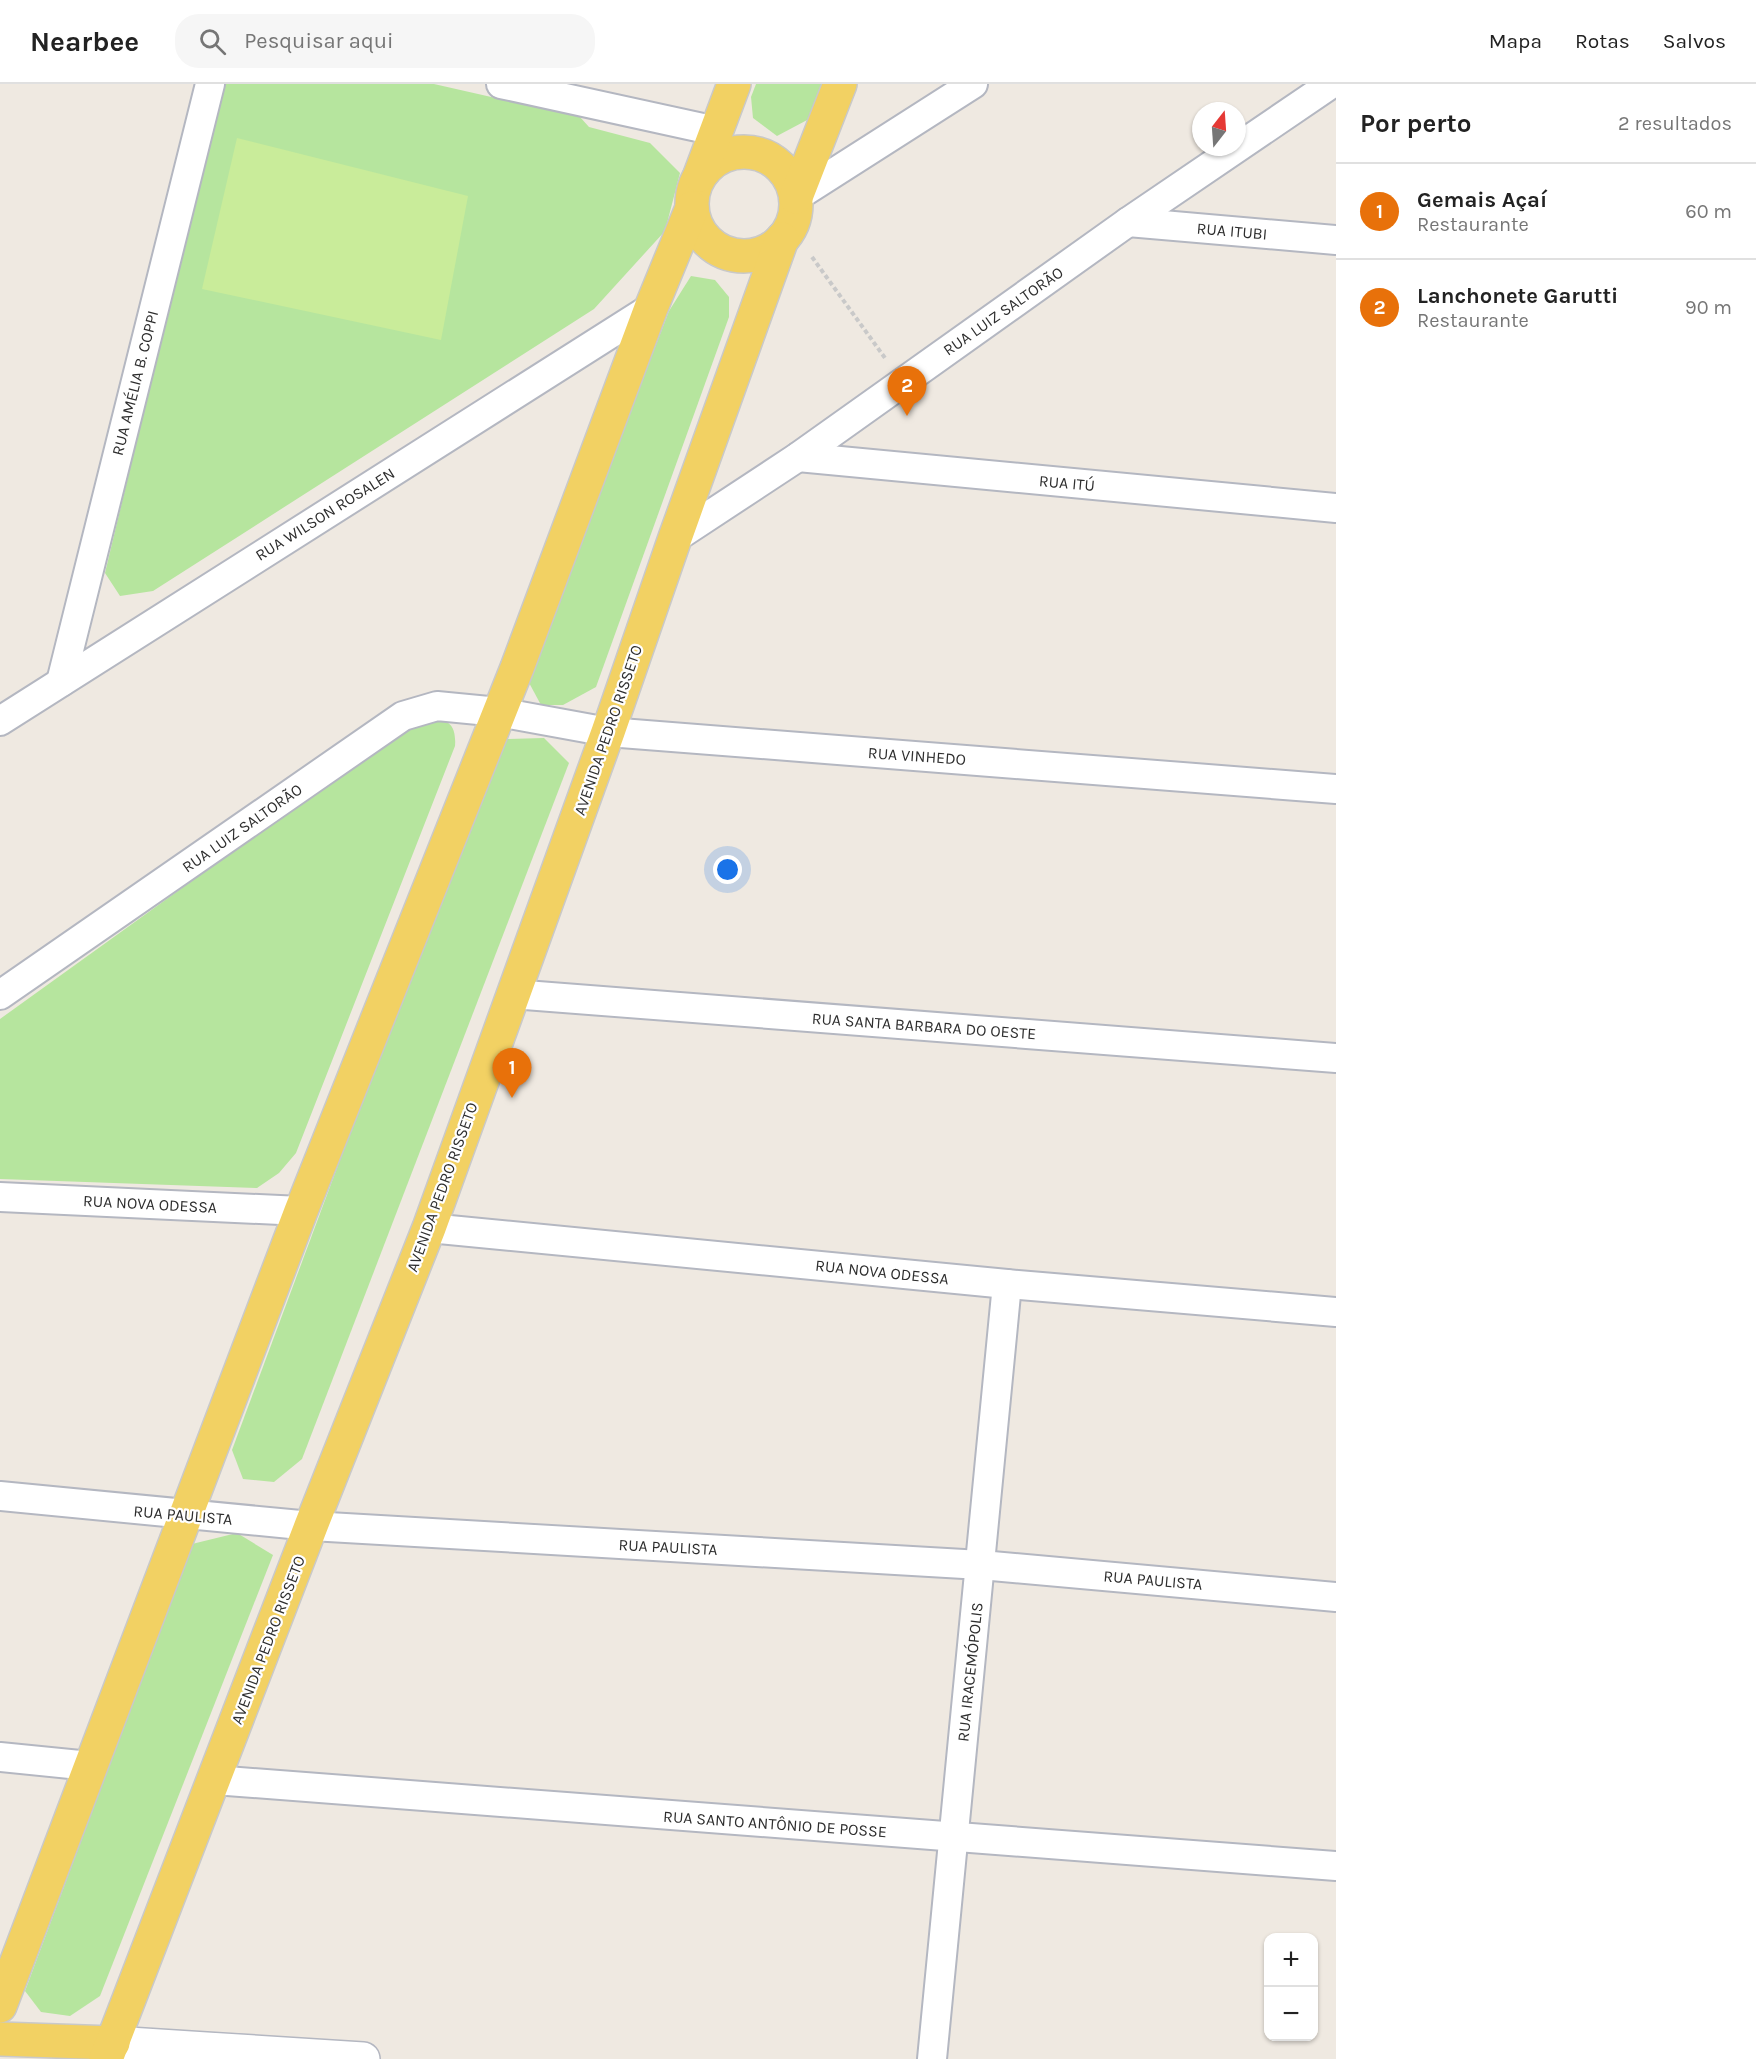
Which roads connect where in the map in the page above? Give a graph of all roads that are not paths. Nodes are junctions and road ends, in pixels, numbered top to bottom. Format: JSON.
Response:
{"nodes":[{"id":1,"x":210,"y":84,"type":"edge"},
{"id":2,"x":501,"y":84,"type":"edge"},
{"id":3,"x":734,"y":84,"type":"edge"},
{"id":4,"x":840,"y":84,"type":"edge"},
{"id":5,"x":973,"y":84,"type":"edge"},
{"id":6,"x":1330,"y":84,"type":"edge"},
{"id":7,"x":716,"y":131,"type":"junction"},
{"id":8,"x":700,"y":175,"type":"junction"},
{"id":9,"x":692,"y":208,"type":"junction"},
{"id":10,"x":790,"y":221,"type":"junction"},
{"id":11,"x":1128,"y":222,"type":"junction"},
{"id":12,"x":1336,"y":240,"type":"edge"},
{"id":13,"x":651,"y":308,"type":"junction"},
{"id":14,"x":798,"y":457,"type":"junction"},
{"id":15,"x":1336,"y":508,"type":"edge"},
{"id":16,"x":675,"y":538,"type":"junction"},
{"id":17,"x":61,"y":682,"type":"junction"},
{"id":18,"x":499,"y":712,"type":"junction"},
{"id":19,"x":0,"y":721,"type":"edge"},
{"id":20,"x":608,"y":732,"type":"junction"},
{"id":21,"x":1336,"y":789,"type":"edge"},
{"id":22,"x":512,"y":994,"type":"junction"},
{"id":23,"x":0,"y":995,"type":"edge"},
{"id":24,"x":1336,"y":1058,"type":"edge"},
{"id":25,"x":0,"y":1197,"type":"edge"},
{"id":26,"x":301,"y":1211,"type":"junction"},
{"id":27,"x":429,"y":1228,"type":"junction"},
{"id":28,"x":1007,"y":1284,"type":"junction"},
{"id":29,"x":1336,"y":1312,"type":"edge"},
{"id":30,"x":0,"y":1496,"type":"edge"},
{"id":31,"x":186,"y":1516,"type":"junction"},
{"id":32,"x":311,"y":1526,"type":"junction"},
{"id":33,"x":981,"y":1565,"type":"junction"},
{"id":34,"x":1336,"y":1597,"type":"edge"},
{"id":35,"x":0,"y":1757,"type":"edge"},
{"id":36,"x":90,"y":1766,"type":"junction"},
{"id":37,"x":214,"y":1780,"type":"junction"},
{"id":38,"x":953,"y":1838,"type":"junction"},
{"id":39,"x":1336,"y":1866,"type":"edge"},
{"id":40,"x":0,"y":2006,"type":"edge"},
{"id":41,"x":0,"y":2039,"type":"edge"},
{"id":42,"x":110,"y":2051,"type":"edge"},
{"id":43,"x":363,"y":2059,"type":"edge"},
{"id":44,"x":932,"y":2059,"type":"edge"}],
"edges":[{"from":1,"to":17,"type":"street","name":"RUA AMÉLIA B. COPPI"},
{"from":2,"to":7,"type":"street"},
{"from":3,"to":7,"type":"main road"},
{"from":4,"to":10,"type":"main road","name":"AVENIDA PEDRO RISSETO"},
{"from":5,"to":10,"type":"street"},
{"from":6,"to":11,"type":"street","name":"RUA LUIZ SALTORÃO"},
{"from":7,"to":8,"type":"main road"},
{"from":8,"to":9,"type":"main road"},
{"from":8,"to":10,"type":"main road"},
{"from":9,"to":10,"type":"main road"},
{"from":9,"to":13,"type":"main road"},
{"from":10,"to":16,"type":"main road","name":"AVENIDA PEDRO RISSETO"},
{"from":11,"to":12,"type":"street","name":"RUA ITUBI"},
{"from":11,"to":14,"type":"street","name":"RUA LUIZ SALTORÃO"},
{"from":13,"to":17,"type":"street","name":"RUA WILSON ROSALEN"},
{"from":13,"to":18,"type":"main road"},
{"from":14,"to":15,"type":"street","name":"RUA ITÚ"},
{"from":14,"to":16,"type":"street","name":"RUA LUIZ SALTORÃO"},
{"from":16,"to":20,"type":"main road","name":"AVENIDA PEDRO RISSETO"},
{"from":17,"to":19,"type":"street","name":"RUA WILSON ROSALEN"},
{"from":18,"to":20,"type":"street","name":"RUA VINHEDO"},
{"from":18,"to":23,"type":"street","name":"RUA LUIZ SALTORÃO"},
{"from":18,"to":26,"type":"main road"},
{"from":20,"to":21,"type":"street","name":"RUA VINHEDO"},
{"from":20,"to":22,"type":"main road","name":"AVENIDA PEDRO RISSETO"},
{"from":22,"to":24,"type":"street","name":"RUA SANTA BARBARA DO OESTE"},
{"from":22,"to":27,"type":"main road","name":"AVENIDA PEDRO RISSETO"},
{"from":25,"to":26,"type":"street","name":"RUA NOVA ODESSA"},
{"from":26,"to":31,"type":"main road"},
{"from":27,"to":28,"type":"street","name":"RUA NOVA ODESSA"},
{"from":27,"to":32,"type":"main road","name":"AVENIDA PEDRO RISSETO"},
{"from":28,"to":29,"type":"street","name":"RUA NOVA ODESSA"},
{"from":28,"to":33,"type":"street","name":"RUA IRACEMÓPOLIS"},
{"from":30,"to":31,"type":"street","name":"RUA PAULISTA"},
{"from":31,"to":32,"type":"street","name":"RUA PAULISTA"},
{"from":31,"to":36,"type":"main road"},
{"from":32,"to":33,"type":"street","name":"RUA PAULISTA"},
{"from":32,"to":37,"type":"main road","name":"AVENIDA PEDRO RISSETO"},
{"from":33,"to":34,"type":"street","name":"RUA PAULISTA"},
{"from":33,"to":38,"type":"street","name":"RUA IRACEMÓPOLIS"},
{"from":35,"to":36,"type":"street"},
{"from":36,"to":40,"type":"main road"},
{"from":37,"to":38,"type":"street","name":"RUA SANTO ANTÔNIO DE POSSE"},
{"from":37,"to":42,"type":"main road","name":"AVENIDA PEDRO RISSETO"},
{"from":38,"to":39,"type":"street","name":"RUA SANTO ANTÔNIO DE POSSE"},
{"from":38,"to":44,"type":"street","name":"RUA IRACEMÓPOLIS"},
{"from":41,"to":42,"type":"main road"},
{"from":42,"to":43,"type":"street"}]}
